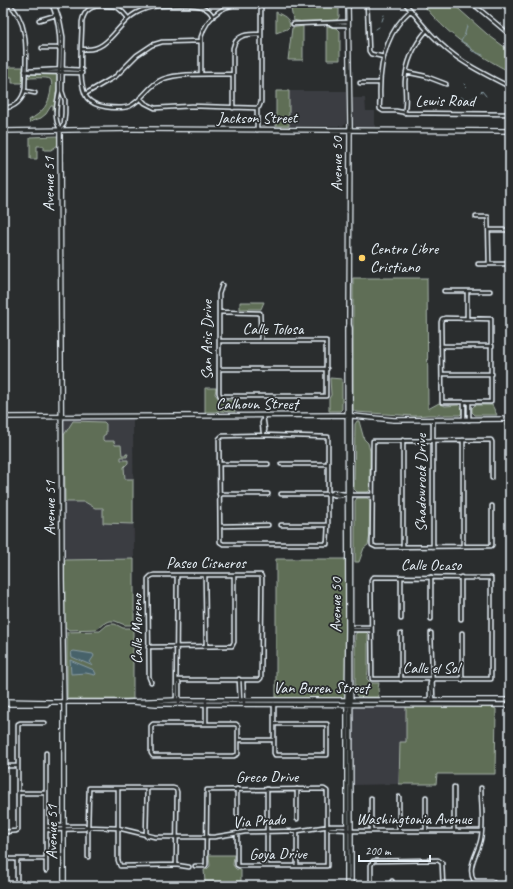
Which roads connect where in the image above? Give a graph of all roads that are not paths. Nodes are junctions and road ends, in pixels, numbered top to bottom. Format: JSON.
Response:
{"nodes":[{"id":1,"x":8,"y":3,"type":"edge"},
{"id":2,"x":51,"y":3,"type":"edge"},
{"id":3,"x":54,"y":3,"type":"edge"},
{"id":4,"x":252,"y":3,"type":"edge"},
{"id":5,"x":256,"y":3,"type":"edge"},
{"id":6,"x":348,"y":3,"type":"edge"},
{"id":7,"x":367,"y":3,"type":"edge"},
{"id":8,"x":405,"y":3,"type":"edge"},
{"id":9,"x":472,"y":3,"type":"edge"},
{"id":10,"x":411,"y":10,"type":"junction"},
{"id":11,"x":56,"y":15,"type":"junction"},
{"id":12,"x":213,"y":17,"type":"junction"},
{"id":13,"x":128,"y":18,"type":"junction"},
{"id":14,"x":39,"y":20,"type":"dead end"},
{"id":15,"x":293,"y":24,"type":"dead end"},
{"id":16,"x":348,"y":24,"type":"junction"},
{"id":17,"x":427,"y":30,"type":"junction"},
{"id":18,"x":260,"y":34,"type":"junction"},
{"id":19,"x":510,"y":35,"type":"edge"},
{"id":20,"x":201,"y":41,"type":"junction"},
{"id":21,"x":42,"y":48,"type":"dead end"},
{"id":22,"x":60,"y":48,"type":"junction"},
{"id":23,"x":82,"y":49,"type":"junction"},
{"id":24,"x":384,"y":56,"type":"junction"},
{"id":25,"x":25,"y":71,"type":"junction"},
{"id":26,"x":61,"y":71,"type":"junction"},
{"id":27,"x":82,"y":71,"type":"junction"},
{"id":28,"x":406,"y":72,"type":"junction"},
{"id":29,"x":201,"y":74,"type":"junction"},
{"id":30,"x":233,"y":74,"type":"junction"},
{"id":31,"x":360,"y":83,"type":"dead end"},
{"id":32,"x":380,"y":83,"type":"junction"},
{"id":33,"x":446,"y":84,"type":"dead end"},
{"id":34,"x":510,"y":87,"type":"edge"},
{"id":35,"x":25,"y":91,"type":"junction"},
{"id":36,"x":36,"y":93,"type":"dead end"},
{"id":37,"x":85,"y":94,"type":"junction"},
{"id":38,"x":140,"y":98,"type":"junction"},
{"id":39,"x":3,"y":108,"type":"edge"},
{"id":40,"x":233,"y":108,"type":"junction"},
{"id":41,"x":257,"y":108,"type":"junction"},
{"id":42,"x":404,"y":113,"type":"junction"},
{"id":43,"x":510,"y":114,"type":"edge"},
{"id":44,"x":60,"y":129,"type":"junction"},
{"id":45,"x":3,"y":130,"type":"edge"},
{"id":46,"x":257,"y":130,"type":"junction"},
{"id":47,"x":349,"y":130,"type":"junction"},
{"id":48,"x":510,"y":131,"type":"edge"},
{"id":49,"x":476,"y":217,"type":"dead end"},
{"id":50,"x":489,"y":230,"type":"junction"},
{"id":51,"x":510,"y":230,"type":"edge"},
{"id":52,"x":478,"y":264,"type":"dead end"},
{"id":53,"x":489,"y":264,"type":"junction"},
{"id":54,"x":510,"y":264,"type":"edge"},
{"id":55,"x":222,"y":285,"type":"dead end"},
{"id":56,"x":444,"y":291,"type":"dead end"},
{"id":57,"x":467,"y":291,"type":"junction"},
{"id":58,"x":490,"y":291,"type":"dead end"},
{"id":59,"x":219,"y":312,"type":"junction"},
{"id":60,"x":467,"y":318,"type":"junction"},
{"id":61,"x":219,"y":341,"type":"junction"},
{"id":62,"x":261,"y":341,"type":"junction"},
{"id":63,"x":442,"y":346,"type":"junction"},
{"id":64,"x":492,"y":346,"type":"junction"},
{"id":65,"x":219,"y":369,"type":"junction"},
{"id":66,"x":327,"y":369,"type":"junction"},
{"id":67,"x":442,"y":374,"type":"junction"},
{"id":68,"x":492,"y":374,"type":"junction"},
{"id":69,"x":464,"y":402,"type":"junction"},
{"id":70,"x":469,"y":402,"type":"junction"},
{"id":71,"x":349,"y":416,"type":"junction"},
{"id":72,"x":3,"y":417,"type":"edge"},
{"id":73,"x":62,"y":417,"type":"junction"},
{"id":74,"x":263,"y":418,"type":"junction"},
{"id":75,"x":510,"y":419,"type":"edge"},
{"id":76,"x":432,"y":420,"type":"junction"},
{"id":77,"x":464,"y":420,"type":"junction"},
{"id":78,"x":469,"y":420,"type":"junction"},
{"id":79,"x":263,"y":434,"type":"junction"},
{"id":80,"x":402,"y":440,"type":"junction"},
{"id":81,"x":432,"y":440,"type":"junction"},
{"id":82,"x":463,"y":440,"type":"junction"},
{"id":83,"x":220,"y":464,"type":"junction"},
{"id":84,"x":268,"y":464,"type":"dead end"},
{"id":85,"x":281,"y":464,"type":"dead end"},
{"id":86,"x":328,"y":464,"type":"junction"},
{"id":87,"x":492,"y":478,"type":"dead end"},
{"id":88,"x":219,"y":494,"type":"junction"},
{"id":89,"x":268,"y":494,"type":"dead end"},
{"id":90,"x":281,"y":494,"type":"dead end"},
{"id":91,"x":330,"y":494,"type":"junction"},
{"id":92,"x":348,"y":494,"type":"junction"},
{"id":93,"x":372,"y":495,"type":"junction"},
{"id":94,"x":492,"y":506,"type":"dead end"},
{"id":95,"x":268,"y":525,"type":"dead end"},
{"id":96,"x":281,"y":525,"type":"dead end"},
{"id":97,"x":328,"y":525,"type":"junction"},
{"id":98,"x":220,"y":526,"type":"junction"},
{"id":99,"x":463,"y":546,"type":"junction"},
{"id":100,"x":403,"y":547,"type":"junction"},
{"id":101,"x":433,"y":547,"type":"junction"},
{"id":102,"x":176,"y":575,"type":"junction"},
{"id":103,"x":205,"y":575,"type":"junction"},
{"id":104,"x":234,"y":575,"type":"junction"},
{"id":105,"x":151,"y":576,"type":"joint"},
{"id":106,"x":401,"y":577,"type":"junction"},
{"id":107,"x":431,"y":577,"type":"junction"},
{"id":108,"x":461,"y":577,"type":"junction"},
{"id":109,"x":401,"y":619,"type":"dead end"},
{"id":110,"x":431,"y":619,"type":"dead end"},
{"id":111,"x":462,"y":619,"type":"dead end"},
{"id":112,"x":350,"y":629,"type":"junction"},
{"id":113,"x":371,"y":629,"type":"junction"},
{"id":114,"x":431,"y":633,"type":"dead end"},
{"id":115,"x":462,"y":633,"type":"dead end"},
{"id":116,"x":401,"y":634,"type":"dead end"},
{"id":117,"x":148,"y":646,"type":"junction"},
{"id":118,"x":177,"y":646,"type":"junction"},
{"id":119,"x":206,"y":646,"type":"junction"},
{"id":120,"x":491,"y":679,"type":"joint"},
{"id":121,"x":177,"y":680,"type":"junction"},
{"id":122,"x":240,"y":680,"type":"junction"},
{"id":123,"x":243,"y":680,"type":"junction"},
{"id":124,"x":401,"y":680,"type":"junction"},
{"id":125,"x":431,"y":680,"type":"junction"},
{"id":126,"x":462,"y":680,"type":"junction"},
{"id":127,"x":151,"y":682,"type":"dead end"},
{"id":128,"x":3,"y":700,"type":"edge"},
{"id":129,"x":510,"y":700,"type":"edge"},
{"id":130,"x":50,"y":702,"type":"junction"},
{"id":131,"x":64,"y":702,"type":"junction"},
{"id":132,"x":178,"y":702,"type":"junction"},
{"id":133,"x":206,"y":702,"type":"junction"},
{"id":134,"x":242,"y":702,"type":"junction"},
{"id":135,"x":274,"y":702,"type":"junction"},
{"id":136,"x":431,"y":702,"type":"junction"},
{"id":137,"x":349,"y":703,"type":"junction"},
{"id":138,"x":3,"y":704,"type":"edge"},
{"id":139,"x":510,"y":705,"type":"edge"},
{"id":140,"x":45,"y":722,"type":"dead end"},
{"id":141,"x":206,"y":724,"type":"junction"},
{"id":142,"x":274,"y":724,"type":"junction"},
{"id":143,"x":346,"y":724,"type":"junction"},
{"id":144,"x":238,"y":740,"type":"junction"},
{"id":145,"x":274,"y":740,"type":"junction"},
{"id":146,"x":351,"y":751,"type":"junction"},
{"id":147,"x":46,"y":753,"type":"dead end"},
{"id":148,"x":3,"y":766,"type":"edge"},
{"id":149,"x":18,"y":766,"type":"junction"},
{"id":150,"x":347,"y":782,"type":"junction"},
{"id":151,"x":454,"y":787,"type":"dead end"},
{"id":152,"x":118,"y":788,"type":"junction"},
{"id":153,"x":147,"y":788,"type":"junction"},
{"id":154,"x":481,"y":788,"type":"dead end"},
{"id":155,"x":237,"y":789,"type":"junction"},
{"id":156,"x":267,"y":789,"type":"junction"},
{"id":157,"x":297,"y":789,"type":"junction"},
{"id":158,"x":18,"y":793,"type":"junction"},
{"id":159,"x":46,"y":793,"type":"junction"},
{"id":160,"x":399,"y":797,"type":"dead end"},
{"id":161,"x":426,"y":797,"type":"dead end"},
{"id":162,"x":371,"y":798,"type":"dead end"},
{"id":163,"x":237,"y":814,"type":"dead end"},
{"id":164,"x":297,"y":819,"type":"dead end"},
{"id":165,"x":87,"y":827,"type":"junction"},
{"id":166,"x":46,"y":828,"type":"junction"},
{"id":167,"x":64,"y":828,"type":"junction"},
{"id":168,"x":118,"y":828,"type":"junction"},
{"id":169,"x":327,"y":828,"type":"junction"},
{"id":170,"x":347,"y":829,"type":"junction"},
{"id":171,"x":351,"y":829,"type":"junction"},
{"id":172,"x":297,"y":831,"type":"junction"},
{"id":173,"x":372,"y":831,"type":"junction"},
{"id":174,"x":399,"y":831,"type":"junction"},
{"id":175,"x":426,"y":831,"type":"junction"},
{"id":176,"x":454,"y":831,"type":"junction"},
{"id":177,"x":481,"y":831,"type":"junction"},
{"id":178,"x":3,"y":832,"type":"edge"},
{"id":179,"x":267,"y":832,"type":"junction"},
{"id":180,"x":237,"y":833,"type":"junction"},
{"id":181,"x":146,"y":836,"type":"junction"},
{"id":182,"x":176,"y":837,"type":"junction"},
{"id":183,"x":206,"y":837,"type":"junction"},
{"id":184,"x":88,"y":857,"type":"dead end"},
{"id":185,"x":3,"y":859,"type":"edge"},
{"id":186,"x":17,"y":859,"type":"junction"},
{"id":187,"x":46,"y":859,"type":"junction"},
{"id":188,"x":176,"y":866,"type":"junction"},
{"id":189,"x":196,"y":866,"type":"dead end"},
{"id":190,"x":267,"y":866,"type":"junction"},
{"id":191,"x":297,"y":866,"type":"junction"},
{"id":192,"x":189,"y":867,"type":"dead end"},
{"id":193,"x":46,"y":871,"type":"dead end"},
{"id":194,"x":392,"y":881,"type":"dead end"},
{"id":195,"x":17,"y":886,"type":"edge"},
{"id":196,"x":64,"y":886,"type":"edge"},
{"id":197,"x":346,"y":886,"type":"edge"},
{"id":198,"x":351,"y":886,"type":"edge"},
{"id":199,"x":371,"y":886,"type":"edge"},
{"id":200,"x":391,"y":886,"type":"edge"},
{"id":201,"x":443,"y":886,"type":"edge"},
{"id":202,"x":494,"y":886,"type":"edge"}],
"edges":[{"from":1,"to":25,"type":"street"},
{"from":2,"to":11,"type":"street"},
{"from":3,"to":26,"type":"street"},
{"from":4,"to":12,"type":"street"},
{"from":5,"to":18,"type":"street"},
{"from":6,"to":16,"type":"street","name":"Avenue 50"},
{"from":7,"to":24,"type":"street"},
{"from":8,"to":10,"type":"street"},
{"from":9,"to":19,"type":"street"},
{"from":10,"to":17,"type":"street"},
{"from":10,"to":24,"type":"street"},
{"from":11,"to":14,"type":"street"},
{"from":11,"to":22,"type":"street"},
{"from":12,"to":13,"type":"street"},
{"from":12,"to":20,"type":"street"},
{"from":13,"to":23,"type":"street"},
{"from":13,"to":23,"type":"street"},
{"from":15,"to":16,"type":"street"},
{"from":16,"to":47,"type":"street","name":"Avenue 50"},
{"from":17,"to":28,"type":"street"},
{"from":17,"to":34,"type":"street"},
{"from":18,"to":30,"type":"street"},
{"from":18,"to":41,"type":"street"},
{"from":20,"to":29,"type":"street"},
{"from":20,"to":37,"type":"street"},
{"from":21,"to":22,"type":"street"},
{"from":22,"to":26,"type":"street"},
{"from":23,"to":27,"type":"street"},
{"from":24,"to":32,"type":"street"},
{"from":25,"to":26,"type":"street"},
{"from":25,"to":35,"type":"street"},
{"from":26,"to":27,"type":"street"},
{"from":26,"to":44,"type":"street"},
{"from":26,"to":44,"type":"street"},
{"from":27,"to":37,"type":"street"},
{"from":28,"to":33,"type":"street"},
{"from":28,"to":42,"type":"street"},
{"from":29,"to":30,"type":"street"},
{"from":29,"to":38,"type":"street"},
{"from":30,"to":40,"type":"street"},
{"from":31,"to":32,"type":"street"},
{"from":32,"to":42,"type":"street","name":"Lewis Road"},
{"from":35,"to":36,"type":"street"},
{"from":35,"to":39,"type":"street"},
{"from":37,"to":38,"type":"street"},
{"from":38,"to":40,"type":"street"},
{"from":40,"to":41,"type":"street"},
{"from":41,"to":46,"type":"street"},
{"from":42,"to":43,"type":"street","name":"Lewis Road"},
{"from":44,"to":45,"type":"street","name":"Jackson Street"},
{"from":44,"to":46,"type":"street","name":"Jackson Street"},
{"from":44,"to":73,"type":"street","name":"Avenue 51"},
{"from":46,"to":47,"type":"street","name":"Jackson Street"},
{"from":47,"to":48,"type":"street","name":"Jackson Street"},
{"from":47,"to":71,"type":"street","name":"Avenue 50"},
{"from":49,"to":50,"type":"street"},
{"from":50,"to":51,"type":"street"},
{"from":50,"to":53,"type":"street"},
{"from":52,"to":53,"type":"street"},
{"from":53,"to":54,"type":"street"},
{"from":55,"to":59,"type":"street","name":"San Asis Drive"},
{"from":56,"to":57,"type":"street"},
{"from":57,"to":58,"type":"street"},
{"from":57,"to":60,"type":"street"},
{"from":59,"to":61,"type":"street","name":"San Asis Drive"},
{"from":59,"to":62,"type":"street"},
{"from":60,"to":63,"type":"street"},
{"from":60,"to":64,"type":"street"},
{"from":61,"to":62,"type":"street","name":"Calle Tolosa"},
{"from":61,"to":65,"type":"street","name":"San Asis Drive"},
{"from":62,"to":66,"type":"street","name":"Calle Tolosa"},
{"from":63,"to":64,"type":"street"},
{"from":63,"to":67,"type":"street"},
{"from":64,"to":68,"type":"street"},
{"from":65,"to":66,"type":"street"},
{"from":65,"to":66,"type":"street","name":"San Asis Drive"},
{"from":67,"to":68,"type":"street"},
{"from":67,"to":69,"type":"street"},
{"from":68,"to":70,"type":"street"},
{"from":69,"to":70,"type":"street"},
{"from":69,"to":77,"type":"street"},
{"from":70,"to":78,"type":"street"},
{"from":71,"to":74,"type":"street","name":"Calhoun Street"},
{"from":71,"to":76,"type":"street","name":"Calhoun Street"},
{"from":71,"to":92,"type":"street","name":"Avenue 50"},
{"from":72,"to":73,"type":"street","name":"Calhoun Street"},
{"from":73,"to":74,"type":"street","name":"Calhoun Street"},
{"from":73,"to":131,"type":"street","name":"Avenue 51"},
{"from":74,"to":79,"type":"street"},
{"from":75,"to":78,"type":"street","name":"Calhoun Street"},
{"from":76,"to":77,"type":"street","name":"Calhoun Street"},
{"from":76,"to":81,"type":"street","name":"Shadowrock Drive"},
{"from":77,"to":78,"type":"street","name":"Calhoun Street"},
{"from":79,"to":83,"type":"street"},
{"from":79,"to":86,"type":"street"},
{"from":80,"to":81,"type":"street"},
{"from":80,"to":93,"type":"street"},
{"from":80,"to":100,"type":"street"},
{"from":81,"to":82,"type":"street"},
{"from":81,"to":101,"type":"street","name":"Shadowrock Drive"},
{"from":82,"to":87,"type":"street"},
{"from":82,"to":99,"type":"street"},
{"from":83,"to":84,"type":"street"},
{"from":83,"to":88,"type":"street"},
{"from":85,"to":86,"type":"street"},
{"from":86,"to":91,"type":"street"},
{"from":88,"to":89,"type":"street"},
{"from":88,"to":98,"type":"street"},
{"from":90,"to":91,"type":"street"},
{"from":91,"to":92,"type":"street"},
{"from":91,"to":97,"type":"street"},
{"from":92,"to":93,"type":"street"},
{"from":92,"to":112,"type":"street","name":"Avenue 50"},
{"from":93,"to":100,"type":"street"},
{"from":94,"to":99,"type":"street"},
{"from":95,"to":98,"type":"street"},
{"from":96,"to":97,"type":"street"},
{"from":97,"to":98,"type":"street"},
{"from":99,"to":101,"type":"street"},
{"from":100,"to":101,"type":"street"},
{"from":102,"to":103,"type":"street","name":"Paseo Cisneros"},
{"from":102,"to":105,"type":"street","name":"Paseo Cisneros"},
{"from":102,"to":118,"type":"street"},
{"from":103,"to":104,"type":"street","name":"Paseo Cisneros"},
{"from":103,"to":119,"type":"street"},
{"from":104,"to":119,"type":"street"},
{"from":104,"to":123,"type":"street","name":"Paseo Cisneros"},
{"from":105,"to":117,"type":"street","name":"Calle Moreno"},
{"from":106,"to":107,"type":"street","name":"Calle Ocaso"},
{"from":106,"to":109,"type":"street"},
{"from":106,"to":113,"type":"street","name":"Calle Ocaso"},
{"from":107,"to":108,"type":"street","name":"Calle Ocaso"},
{"from":107,"to":110,"type":"street"},
{"from":108,"to":111,"type":"street"},
{"from":108,"to":120,"type":"street","name":"Calle Ocaso"},
{"from":112,"to":113,"type":"street"},
{"from":112,"to":137,"type":"street","name":"Avenue 50"},
{"from":113,"to":124,"type":"street","name":"Calle el Sol"},
{"from":114,"to":125,"type":"street"},
{"from":115,"to":126,"type":"street"},
{"from":116,"to":124,"type":"street"},
{"from":117,"to":118,"type":"street"},
{"from":117,"to":127,"type":"street","name":"Calle Moreno"},
{"from":118,"to":119,"type":"street"},
{"from":118,"to":121,"type":"street"},
{"from":120,"to":126,"type":"street","name":"Calle el Sol"},
{"from":121,"to":122,"type":"street"},
{"from":121,"to":132,"type":"street"},
{"from":122,"to":123,"type":"street"},
{"from":122,"to":134,"type":"street"},
{"from":123,"to":134,"type":"street"},
{"from":124,"to":125,"type":"street","name":"Calle el Sol"},
{"from":125,"to":126,"type":"street","name":"Calle el Sol"},
{"from":125,"to":136,"type":"street"},
{"from":128,"to":130,"type":"street","name":"Van Buren Street"},
{"from":129,"to":136,"type":"street","name":"Van Buren Street"},
{"from":130,"to":131,"type":"street","name":"Van Buren Street"},
{"from":130,"to":138,"type":"street","name":"Van Buren Street"},
{"from":131,"to":132,"type":"street","name":"Van Buren Street"},
{"from":131,"to":167,"type":"street","name":"Avenue 51"},
{"from":132,"to":133,"type":"street","name":"Van Buren Street"},
{"from":133,"to":134,"type":"street","name":"Van Buren Street"},
{"from":133,"to":141,"type":"street"},
{"from":134,"to":135,"type":"street","name":"Van Buren Street"},
{"from":135,"to":137,"type":"street","name":"Van Buren Street"},
{"from":135,"to":142,"type":"street"},
{"from":136,"to":137,"type":"street","name":"Van Buren Street"},
{"from":136,"to":139,"type":"street","name":"Van Buren Street"},
{"from":137,"to":143,"type":"street","name":"Avenue 50"},
{"from":137,"to":146,"type":"street","name":"Avenue 50"},
{"from":140,"to":149,"type":"street"},
{"from":141,"to":144,"type":"street"},
{"from":141,"to":144,"type":"street"},
{"from":142,"to":145,"type":"street"},
{"from":142,"to":145,"type":"street"},
{"from":143,"to":146,"type":"street"},
{"from":143,"to":150,"type":"street","name":"Avenue 50"},
{"from":144,"to":145,"type":"street"},
{"from":146,"to":150,"type":"street"},
{"from":146,"to":171,"type":"street","name":"Avenue 50"},
{"from":147,"to":159,"type":"street"},
{"from":148,"to":149,"type":"street"},
{"from":149,"to":158,"type":"street"},
{"from":150,"to":170,"type":"street","name":"Avenue 50"},
{"from":151,"to":176,"type":"street"},
{"from":152,"to":153,"type":"street"},
{"from":152,"to":165,"type":"street"},
{"from":152,"to":168,"type":"street"},
{"from":153,"to":181,"type":"street"},
{"from":153,"to":182,"type":"street"},
{"from":154,"to":177,"type":"street"},
{"from":155,"to":156,"type":"street","name":"Greco Drive"},
{"from":155,"to":163,"type":"street"},
{"from":155,"to":183,"type":"street","name":"Greco Drive"},
{"from":156,"to":157,"type":"street","name":"Greco Drive"},
{"from":156,"to":179,"type":"street"},
{"from":157,"to":164,"type":"street"},
{"from":157,"to":169,"type":"street","name":"Greco Drive"},
{"from":158,"to":159,"type":"street"},
{"from":158,"to":178,"type":"street"},
{"from":159,"to":166,"type":"street"},
{"from":160,"to":174,"type":"street"},
{"from":161,"to":175,"type":"street"},
{"from":162,"to":173,"type":"street"},
{"from":165,"to":167,"type":"street","name":"Via Prado"},
{"from":165,"to":168,"type":"street","name":"Via Prado"},
{"from":165,"to":184,"type":"street"},
{"from":166,"to":167,"type":"street","name":"Via Prado"},
{"from":166,"to":187,"type":"street"},
{"from":167,"to":196,"type":"street","name":"Avenue 51"},
{"from":168,"to":181,"type":"street","name":"Via Prado"},
{"from":168,"to":188,"type":"street"},
{"from":169,"to":170,"type":"street","name":"Via Prado"},
{"from":169,"to":172,"type":"street","name":"Via Prado"},
{"from":169,"to":191,"type":"street","name":"Goya Drive"},
{"from":170,"to":171,"type":"street","name":"Washingtonia Avenue"},
{"from":170,"to":171,"type":"street","name":"Via Prado"},
{"from":170,"to":197,"type":"street","name":"Avenue 50"},
{"from":171,"to":173,"type":"street","name":"Washingtonia Avenue"},
{"from":171,"to":198,"type":"street","name":"Avenue 50"},
{"from":172,"to":179,"type":"street","name":"Via Prado"},
{"from":172,"to":191,"type":"street"},
{"from":173,"to":174,"type":"street","name":"Washingtonia Avenue"},
{"from":174,"to":175,"type":"street","name":"Washingtonia Avenue"},
{"from":175,"to":176,"type":"street","name":"Washingtonia Avenue"},
{"from":176,"to":177,"type":"street","name":"Washingtonia Avenue"},
{"from":177,"to":202,"type":"street"},
{"from":179,"to":180,"type":"street","name":"Via Prado"},
{"from":179,"to":190,"type":"street"},
{"from":180,"to":183,"type":"street","name":"Via Prado"},
{"from":180,"to":190,"type":"street","name":"Goya Drive"},
{"from":181,"to":182,"type":"street","name":"Via Prado"},
{"from":182,"to":183,"type":"street","name":"Via Prado"},
{"from":182,"to":188,"type":"street"},
{"from":183,"to":189,"type":"street"},
{"from":185,"to":186,"type":"street"},
{"from":186,"to":187,"type":"street"},
{"from":186,"to":195,"type":"street"},
{"from":187,"to":193,"type":"street"},
{"from":188,"to":192,"type":"street"},
{"from":190,"to":191,"type":"street","name":"Goya Drive"},
{"from":194,"to":200,"type":"street"},
{"from":199,"to":201,"type":"street"}]}
